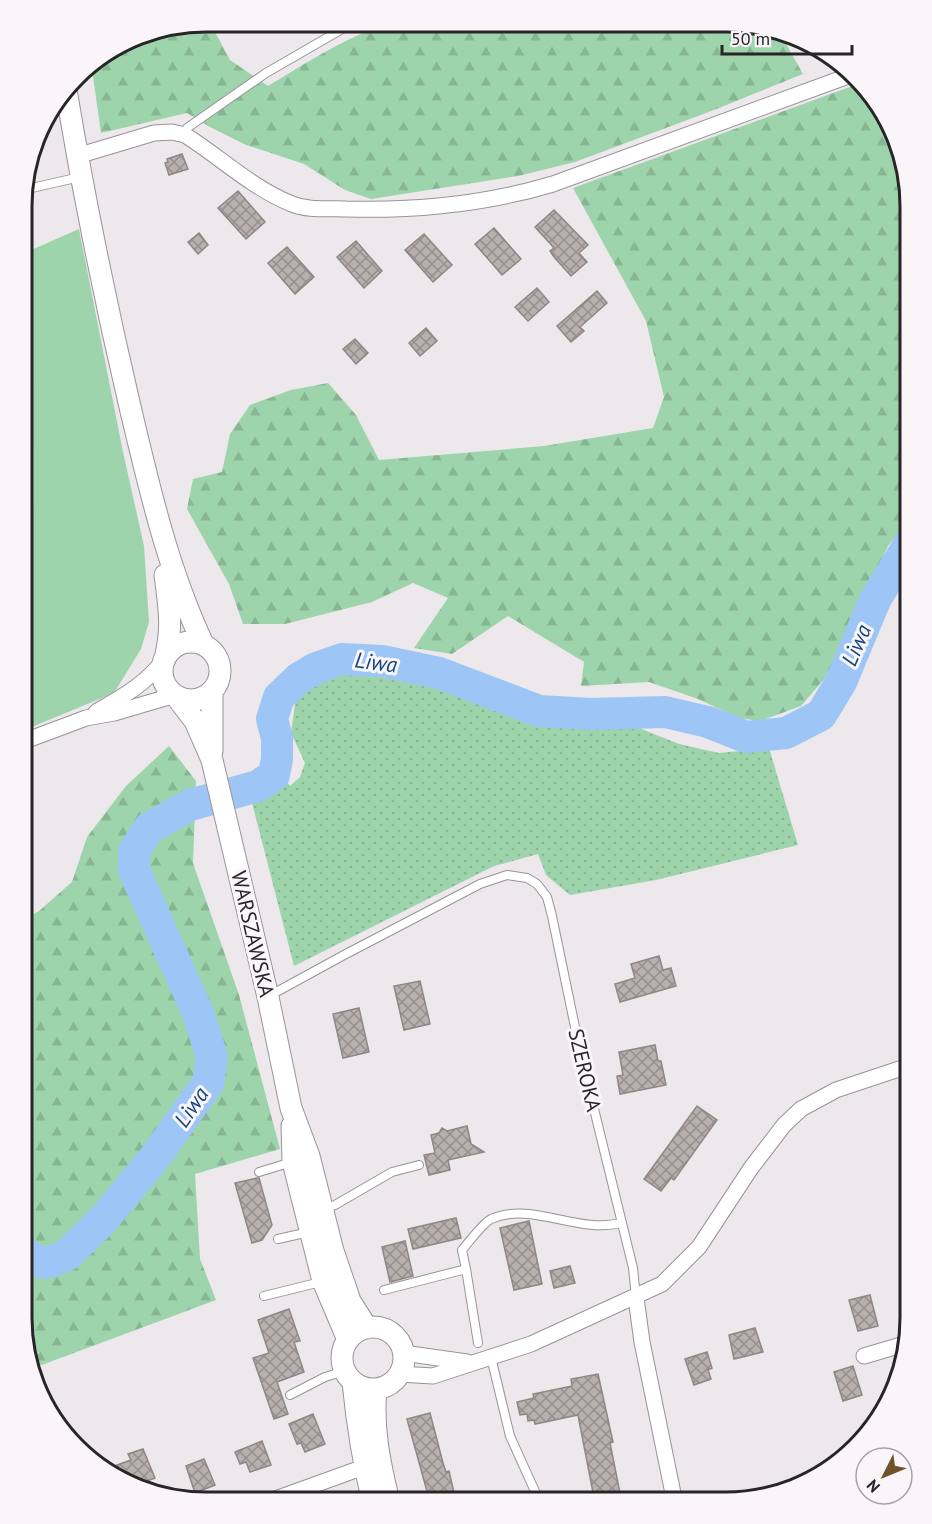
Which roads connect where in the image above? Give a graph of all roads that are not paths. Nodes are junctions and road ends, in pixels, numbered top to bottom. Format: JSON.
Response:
{"nodes":[{"id":1,"x":337,"y":32,"type":"edge"},
{"id":2,"x":845,"y":77,"type":"edge"},
{"id":3,"x":68,"y":100,"type":"edge"},
{"id":4,"x":185,"y":135,"type":"junction"},
{"id":5,"x":77,"y":156,"type":"junction"},
{"id":6,"x":82,"y":176,"type":"junction"},
{"id":7,"x":33,"y":187,"type":"edge"},
{"id":8,"x":158,"y":524,"type":"junction"},
{"id":9,"x":203,"y":644,"type":"junction"},
{"id":10,"x":165,"y":659,"type":"junction"},
{"id":11,"x":212,"y":691,"type":"junction"},
{"id":12,"x":175,"y":695,"type":"junction"},
{"id":13,"x":86,"y":718,"type":"junction"},
{"id":14,"x":32,"y":738,"type":"edge"},
{"id":15,"x":212,"y":760,"type":"junction"},
{"id":16,"x":268,"y":997,"type":"junction"},
{"id":17,"x":900,"y":1069,"type":"edge"},
{"id":18,"x":291,"y":1108,"type":"junction"},
{"id":19,"x":293,"y":1162,"type":"junction"},
{"id":20,"x":419,"y":1165,"type":"dead end"},
{"id":21,"x":260,"y":1172,"type":"dead end"},
{"id":22,"x":322,"y":1209,"type":"junction"},
{"id":23,"x":621,"y":1223,"type":"junction"},
{"id":24,"x":311,"y":1231,"type":"junction"},
{"id":25,"x":278,"y":1239,"type":"dead end"},
{"id":26,"x":466,"y":1269,"type":"junction"},
{"id":27,"x":323,"y":1281,"type":"junction"},
{"id":28,"x":384,"y":1290,"type":"dead end"},
{"id":29,"x":264,"y":1296,"type":"dead end"},
{"id":30,"x":636,"y":1298,"type":"junction"},
{"id":31,"x":367,"y":1328,"type":"junction"},
{"id":32,"x":348,"y":1340,"type":"junction"},
{"id":33,"x":478,"y":1342,"type":"dead end"},
{"id":34,"x":898,"y":1346,"type":"edge"},
{"id":35,"x":864,"y":1356,"type":"dead end"},
{"id":36,"x":491,"y":1357,"type":"junction"},
{"id":37,"x":470,"y":1362,"type":"junction"},
{"id":38,"x":401,"y":1364,"type":"junction"},
{"id":39,"x":349,"y":1376,"type":"junction"},
{"id":40,"x":376,"y":1389,"type":"junction"},
{"id":41,"x":290,"y":1395,"type":"dead end"},
{"id":42,"x":364,"y":1467,"type":"junction"},
{"id":43,"x":295,"y":1492,"type":"edge"},
{"id":44,"x":370,"y":1492,"type":"edge"},
{"id":45,"x":386,"y":1492,"type":"edge"},
{"id":46,"x":535,"y":1492,"type":"edge"},
{"id":47,"x":673,"y":1492,"type":"edge"}],
"edges":[{"from":1,"to":4,"type":"lane"},
{"from":2,"to":4,"type":"street"},
{"from":3,"to":5,"type":"main road"},
{"from":4,"to":5,"type":"street"},
{"from":5,"to":6,"type":"main road"},
{"from":6,"to":7,"type":"lane"},
{"from":6,"to":8,"type":"main road"},
{"from":8,"to":9,"type":"main road"},
{"from":8,"to":10,"type":"main road"},
{"from":9,"to":10,"type":"main road"},
{"from":9,"to":11,"type":"main road"},
{"from":10,"to":12,"type":"main road"},
{"from":10,"to":13,"type":"street"},
{"from":11,"to":12,"type":"main road"},
{"from":11,"to":15,"type":"main road"},
{"from":12,"to":13,"type":"street"},
{"from":12,"to":15,"type":"main road"},
{"from":13,"to":14,"type":"street"},
{"from":15,"to":16,"type":"main road","name":"WARSZAWSKA"},
{"from":16,"to":18,"type":"main road","name":"WARSZAWSKA"},
{"from":16,"to":23,"type":"lane","name":"SZEROKA"},
{"from":17,"to":30,"type":"street"},
{"from":18,"to":19,"type":"main road","name":"WARSZAWSKA"},
{"from":18,"to":22,"type":"main road","name":"WARSZAWSKA"},
{"from":19,"to":21,"type":"lane"},
{"from":19,"to":24,"type":"main road","name":"WARSZAWSKA"},
{"from":20,"to":22,"type":"lane"},
{"from":22,"to":31,"type":"main road","name":"WARSZAWSKA"},
{"from":23,"to":26,"type":"lane"},
{"from":23,"to":30,"type":"lane","name":"SZEROKA"},
{"from":24,"to":25,"type":"lane"},
{"from":24,"to":27,"type":"main road","name":"WARSZAWSKA"},
{"from":26,"to":28,"type":"lane"},
{"from":26,"to":33,"type":"lane"},
{"from":27,"to":29,"type":"lane"},
{"from":27,"to":32,"type":"main road","name":"WARSZAWSKA"},
{"from":30,"to":36,"type":"street"},
{"from":30,"to":47,"type":"street"},
{"from":31,"to":32,"type":"main road"},
{"from":31,"to":38,"type":"main road"},
{"from":32,"to":39,"type":"main road"},
{"from":34,"to":35,"type":"street"},
{"from":36,"to":37,"type":"street"},
{"from":36,"to":46,"type":"lane"},
{"from":37,"to":38,"type":"street"},
{"from":37,"to":38,"type":"street"},
{"from":38,"to":40,"type":"main road"},
{"from":39,"to":40,"type":"main road"},
{"from":39,"to":41,"type":"lane"},
{"from":39,"to":42,"type":"main road"},
{"from":40,"to":45,"type":"main road"},
{"from":42,"to":43,"type":"street"},
{"from":42,"to":44,"type":"main road"}]}
